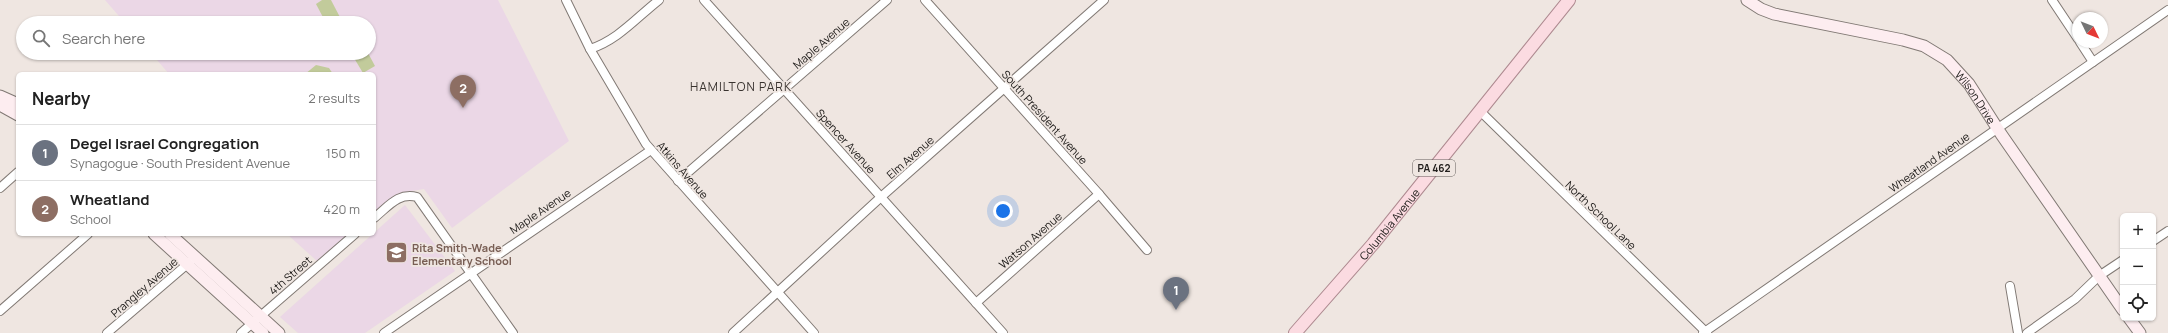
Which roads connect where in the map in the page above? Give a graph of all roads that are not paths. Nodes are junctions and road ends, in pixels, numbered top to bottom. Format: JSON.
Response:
{"nodes":[{"id":1,"x":566,"y":0,"type":"edge"},
{"id":2,"x":659,"y":0,"type":"edge"},
{"id":3,"x":704,"y":0,"type":"edge"},
{"id":4,"x":887,"y":0,"type":"edge"},
{"id":5,"x":925,"y":0,"type":"edge"},
{"id":6,"x":1104,"y":0,"type":"edge"},
{"id":7,"x":1569,"y":0,"type":"edge"},
{"id":8,"x":1747,"y":0,"type":"edge"},
{"id":9,"x":2052,"y":0,"type":"edge"},
{"id":10,"x":2168,"y":10,"type":"edge"},
{"id":11,"x":2072,"y":30,"type":"edge"},
{"id":12,"x":2084,"y":48,"type":"edge"},
{"id":13,"x":590,"y":49,"type":"junction"},
{"id":14,"x":2093,"y":62,"type":"junction"},
{"id":15,"x":1004,"y":87,"type":"junction"},
{"id":16,"x":784,"y":89,"type":"junction"},
{"id":17,"x":0,"y":96,"type":"edge"},
{"id":18,"x":16,"y":103,"type":"edge"},
{"id":19,"x":0,"y":105,"type":"edge"},
{"id":20,"x":1481,"y":112,"type":"junction"},
{"id":21,"x":16,"y":114,"type":"edge"},
{"id":22,"x":1998,"y":128,"type":"junction"},
{"id":23,"x":651,"y":150,"type":"junction"},
{"id":24,"x":16,"y":174,"type":"edge"},
{"id":25,"x":678,"y":181,"type":"junction"},
{"id":26,"x":0,"y":188,"type":"edge"},
{"id":27,"x":1099,"y":194,"type":"junction"},
{"id":28,"x":881,"y":196,"type":"junction"},
{"id":29,"x":376,"y":216,"type":"edge"},
{"id":30,"x":2168,"y":231,"type":"edge"},
{"id":31,"x":86,"y":236,"type":"edge"},
{"id":32,"x":157,"y":236,"type":"edge"},
{"id":33,"x":172,"y":236,"type":"edge"},
{"id":34,"x":353,"y":236,"type":"edge"},
{"id":35,"x":2156,"y":239,"type":"edge"},
{"id":36,"x":1147,"y":250,"type":"dead end"},
{"id":37,"x":191,"y":260,"type":"junction"},
{"id":38,"x":2120,"y":262,"type":"edge"},
{"id":39,"x":471,"y":272,"type":"junction"},
{"id":40,"x":2099,"y":276,"type":"junction"},
{"id":41,"x":2010,"y":286,"type":"dead end"},
{"id":42,"x":776,"y":291,"type":"junction"},
{"id":43,"x":976,"y":303,"type":"junction"},
{"id":44,"x":2120,"y":306,"type":"edge"},
{"id":45,"x":0,"y":311,"type":"edge"},
{"id":46,"x":256,"y":319,"type":"junction"},
{"id":47,"x":2131,"y":321,"type":"edge"},
{"id":48,"x":107,"y":333,"type":"edge"},
{"id":49,"x":241,"y":333,"type":"edge"},
{"id":50,"x":263,"y":333,"type":"edge"},
{"id":51,"x":279,"y":333,"type":"edge"},
{"id":52,"x":384,"y":333,"type":"edge"},
{"id":53,"x":514,"y":333,"type":"edge"},
{"id":54,"x":733,"y":333,"type":"edge"},
{"id":55,"x":814,"y":333,"type":"edge"},
{"id":56,"x":1003,"y":333,"type":"edge"},
{"id":57,"x":1295,"y":333,"type":"edge"},
{"id":58,"x":1705,"y":333,"type":"edge"},
{"id":59,"x":2018,"y":333,"type":"edge"},
{"id":60,"x":2028,"y":333,"type":"edge"},
{"id":61,"x":2140,"y":333,"type":"edge"}],
"edges":[{"from":1,"to":13,"type":"street","name":"Atkins Avenue"},
{"from":2,"to":13,"type":"street"},
{"from":3,"to":16,"type":"street","name":"Spencer Avenue"},
{"from":4,"to":16,"type":"street","name":"Maple Avenue"},
{"from":5,"to":15,"type":"street","name":"South President Avenue"},
{"from":6,"to":15,"type":"street","name":"Elm Avenue"},
{"from":7,"to":20,"type":"main road","name":"Columbia Avenue","number":"PA 462"},
{"from":8,"to":22,"type":"street","name":"Wilson Drive"},
{"from":9,"to":11,"type":"street"},
{"from":10,"to":14,"type":"street","name":"Wheatland Avenue"},
{"from":12,"to":14,"type":"street"},
{"from":13,"to":23,"type":"street","name":"Atkins Avenue"},
{"from":14,"to":22,"type":"street","name":"Wheatland Avenue"},
{"from":15,"to":27,"type":"street","name":"South President Avenue"},
{"from":15,"to":28,"type":"street","name":"Elm Avenue"},
{"from":16,"to":25,"type":"street","name":"Maple Avenue"},
{"from":16,"to":28,"type":"street","name":"Spencer Avenue"},
{"from":17,"to":18,"type":"street"},
{"from":19,"to":21,"type":"street"},
{"from":20,"to":57,"type":"main road","name":"Columbia Avenue","number":"PA 462"},
{"from":20,"to":58,"type":"street","name":"North School Lane"},
{"from":22,"to":40,"type":"street","name":"Wilson Drive"},
{"from":22,"to":58,"type":"street","name":"Wheatland Avenue"},
{"from":23,"to":25,"type":"street","name":"Atkins Avenue"},
{"from":23,"to":39,"type":"street","name":"Maple Avenue"},
{"from":24,"to":26,"type":"street"},
{"from":25,"to":42,"type":"street","name":"Atkins Avenue"},
{"from":27,"to":36,"type":"street","name":"South President Avenue"},
{"from":27,"to":43,"type":"street","name":"Watson Avenue"},
{"from":28,"to":42,"type":"street","name":"Elm Avenue"},
{"from":28,"to":43,"type":"street","name":"Spencer Avenue"},
{"from":29,"to":39,"type":"street"},
{"from":30,"to":35,"type":"street"},
{"from":31,"to":45,"type":"street"},
{"from":32,"to":37,"type":"street"},
{"from":33,"to":37,"type":"street"},
{"from":34,"to":46,"type":"street","name":"4th Street"},
{"from":37,"to":46,"type":"street"},
{"from":37,"to":48,"type":"street","name":"Prangley Avenue"},
{"from":38,"to":40,"type":"street"},
{"from":39,"to":52,"type":"street","name":"Maple Avenue"},
{"from":39,"to":53,"type":"street"},
{"from":40,"to":44,"type":"street","name":"Wilson Drive"},
{"from":40,"to":60,"type":"street"},
{"from":41,"to":59,"type":"street"},
{"from":42,"to":54,"type":"street","name":"Elm Avenue"},
{"from":42,"to":55,"type":"street","name":"Atkins Avenue"},
{"from":43,"to":56,"type":"street","name":"Spencer Avenue"},
{"from":46,"to":49,"type":"street","name":"4th Street"},
{"from":46,"to":50,"type":"street"},
{"from":46,"to":51,"type":"street"},
{"from":47,"to":61,"type":"street"}]}
